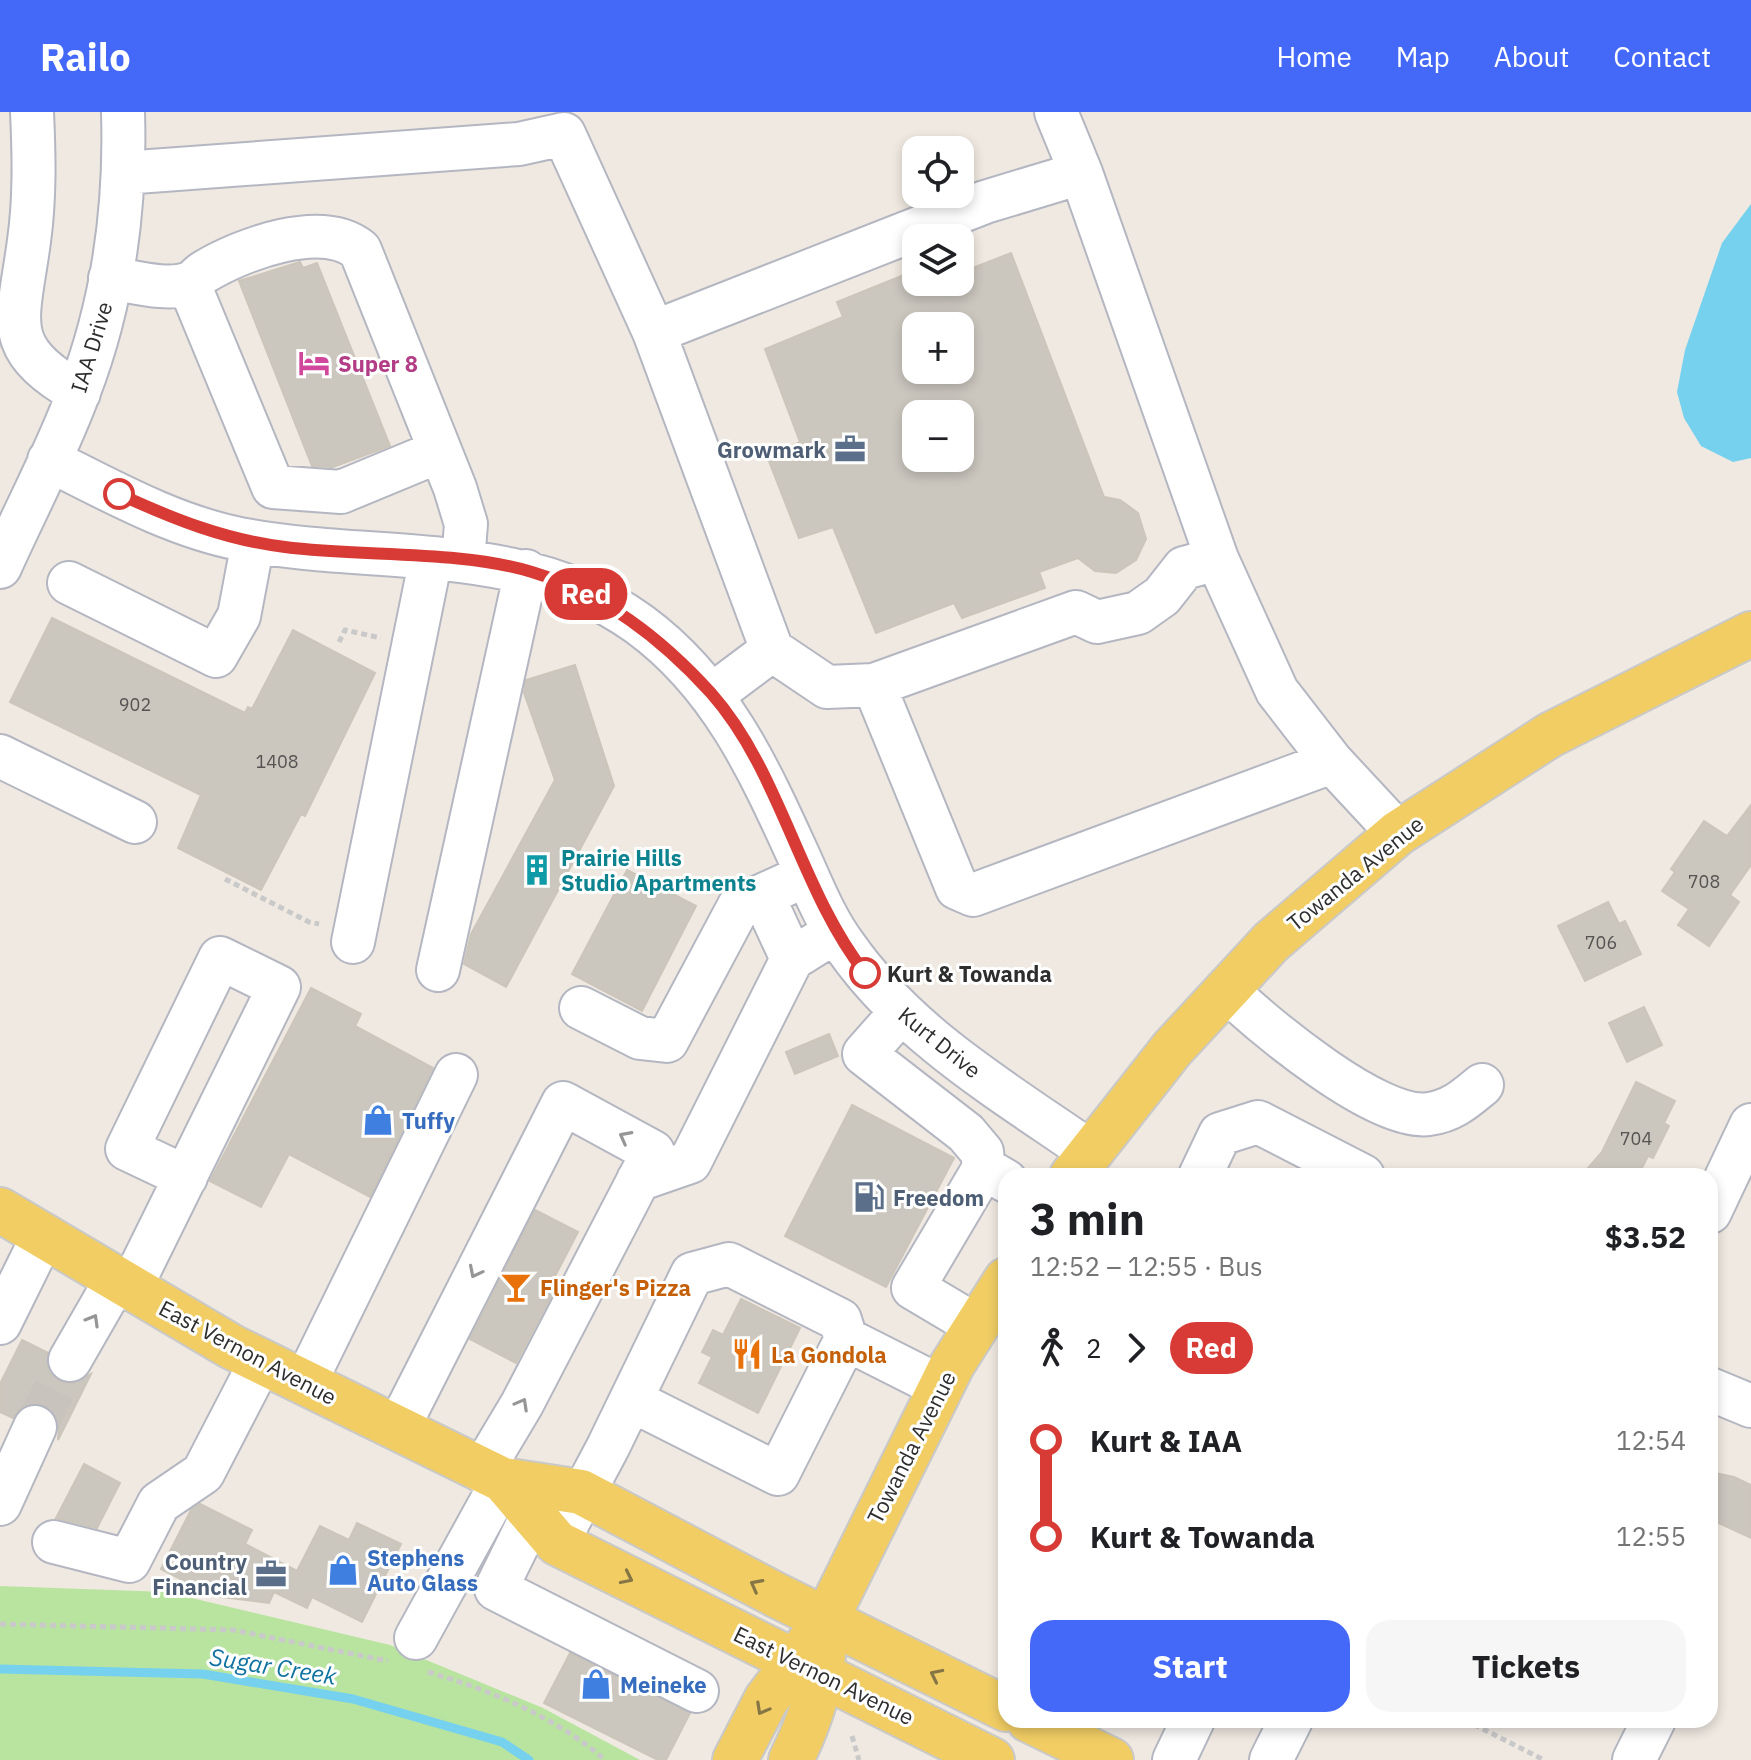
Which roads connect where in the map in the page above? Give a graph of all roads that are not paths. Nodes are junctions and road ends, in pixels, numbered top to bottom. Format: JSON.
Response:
{"nodes":[{"id":1,"x":32,"y":112,"type":"edge"},
{"id":2,"x":123,"y":112,"type":"edge"},
{"id":3,"x":1062,"y":114,"type":"edge"},
{"id":4,"x":564,"y":123,"type":"edge"},
{"id":5,"x":123,"y":173,"type":"junction"},
{"id":6,"x":1081,"y":173,"type":"junction"},
{"id":7,"x":110,"y":278,"type":"junction"},
{"id":8,"x":189,"y":284,"type":"junction"},
{"id":9,"x":654,"y":332,"type":"junction"},
{"id":10,"x":79,"y":393,"type":"junction"},
{"id":11,"x":440,"y":451,"type":"junction"},
{"id":12,"x":49,"y":460,"type":"junction"},
{"id":13,"x":14,"y":500,"type":"edge"},
{"id":14,"x":253,"y":542,"type":"junction"},
{"id":15,"x":1217,"y":559,"type":"junction"},
{"id":16,"x":447,"y":560,"type":"junction"},
{"id":17,"x":0,"y":567,"type":"edge"},
{"id":18,"x":526,"y":571,"type":"junction"},
{"id":19,"x":69,"y":583,"type":"dead end"},
{"id":20,"x":1751,"y":634,"type":"edge"},
{"id":21,"x":772,"y":650,"type":"junction"},
{"id":22,"x":874,"y":685,"type":"junction"},
{"id":23,"x":712,"y":695,"type":"junction"},
{"id":24,"x":0,"y":756,"type":"edge"},
{"id":25,"x":1332,"y":762,"type":"junction"},
{"id":26,"x":135,"y":822,"type":"dead end"},
{"id":27,"x":1398,"y":833,"type":"junction"},
{"id":28,"x":807,"y":875,"type":"junction"},
{"id":29,"x":763,"y":896,"type":"junction"},
{"id":30,"x":835,"y":932,"type":"junction"},
{"id":31,"x":353,"y":942,"type":"dead end"},
{"id":32,"x":792,"y":959,"type":"junction"},
{"id":33,"x":438,"y":970,"type":"dead end"},
{"id":34,"x":1227,"y":991,"type":"junction"},
{"id":35,"x":581,"y":1008,"type":"dead end"},
{"id":36,"x":901,"y":1012,"type":"junction"},
{"id":37,"x":456,"y":1075,"type":"dead end"},
{"id":38,"x":982,"y":1077,"type":"junction"},
{"id":39,"x":1482,"y":1085,"type":"dead end"},
{"id":40,"x":950,"y":1120,"type":"junction"},
{"id":41,"x":1751,"y":1125,"type":"edge"},
{"id":42,"x":1082,"y":1167,"type":"edge"},
{"id":43,"x":1204,"y":1168,"type":"edge"},
{"id":44,"x":1347,"y":1168,"type":"edge"},
{"id":45,"x":995,"y":1174,"type":"edge"},
{"id":46,"x":186,"y":1177,"type":"junction"},
{"id":47,"x":638,"y":1180,"type":"junction"},
{"id":48,"x":1718,"y":1195,"type":"edge"},
{"id":49,"x":0,"y":1210,"type":"edge"},
{"id":50,"x":43,"y":1236,"type":"junction"},
{"id":51,"x":123,"y":1284,"type":"junction"},
{"id":52,"x":997,"y":1298,"type":"edge"},
{"id":53,"x":1,"y":1320,"type":"edge"},
{"id":54,"x":846,"y":1339,"type":"junction"},
{"id":55,"x":70,"y":1360,"type":"tunnel mouth"},
{"id":56,"x":261,"y":1361,"type":"junction"},
{"id":57,"x":305,"y":1383,"type":"junction"},
{"id":58,"x":941,"y":1387,"type":"junction"},
{"id":59,"x":1718,"y":1392,"type":"edge"},
{"id":60,"x":631,"y":1400,"type":"junction"},
{"id":61,"x":1751,"y":1406,"type":"edge"},
{"id":62,"x":35,"y":1427,"type":"tunnel mouth"},
{"id":63,"x":398,"y":1428,"type":"junction"},
{"id":64,"x":493,"y":1476,"type":"junction"},
{"id":65,"x":0,"y":1504,"type":"edge"},
{"id":66,"x":554,"y":1509,"type":"junction"},
{"id":67,"x":54,"y":1542,"type":"dead end"},
{"id":68,"x":826,"y":1620,"type":"junction"},
{"id":69,"x":412,"y":1657,"type":"road end"},
{"id":70,"x":809,"y":1668,"type":"junction"},
{"id":71,"x":697,"y":1691,"type":"dead end"},
{"id":72,"x":998,"y":1705,"type":"edge"},
{"id":73,"x":1045,"y":1728,"type":"edge"},
{"id":74,"x":1189,"y":1728,"type":"edge"},
{"id":75,"x":1287,"y":1728,"type":"edge"},
{"id":76,"x":1650,"y":1728,"type":"edge"},
{"id":77,"x":735,"y":1760,"type":"edge"},
{"id":78,"x":791,"y":1760,"type":"edge"},
{"id":79,"x":992,"y":1760,"type":"edge"},
{"id":80,"x":1111,"y":1760,"type":"edge"},
{"id":81,"x":1174,"y":1760,"type":"edge"},
{"id":82,"x":1271,"y":1760,"type":"edge"},
{"id":83,"x":1634,"y":1760,"type":"edge"}],
"edges":[{"from":1,"to":10,"type":"street"},
{"from":2,"to":5,"type":"street","name":"IAA Drive"},
{"from":3,"to":6,"type":"street"},
{"from":4,"to":5,"type":"street"},
{"from":4,"to":9,"type":"street"},
{"from":5,"to":7,"type":"street","name":"IAA Drive"},
{"from":6,"to":9,"type":"street"},
{"from":6,"to":15,"type":"street"},
{"from":7,"to":8,"type":"street"},
{"from":7,"to":10,"type":"street","name":"IAA Drive"},
{"from":8,"to":11,"type":"street"},
{"from":8,"to":11,"type":"street"},
{"from":9,"to":21,"type":"street"},
{"from":10,"to":12,"type":"street","name":"IAA Drive"},
{"from":11,"to":16,"type":"street"},
{"from":12,"to":13,"type":"street","name":"IAA Drive"},
{"from":12,"to":14,"type":"street","name":"Kurt Drive"},
{"from":13,"to":17,"type":"street","name":"IAA Drive"},
{"from":14,"to":16,"type":"street","name":"Kurt Drive"},
{"from":14,"to":19,"type":"street"},
{"from":15,"to":22,"type":"street"},
{"from":15,"to":25,"type":"street"},
{"from":16,"to":18,"type":"street","name":"Kurt Drive"},
{"from":16,"to":31,"type":"street"},
{"from":18,"to":23,"type":"street","name":"Kurt Drive"},
{"from":18,"to":33,"type":"street"},
{"from":20,"to":27,"type":"main road","name":"Towanda Avenue"},
{"from":21,"to":22,"type":"street"},
{"from":21,"to":23,"type":"street"},
{"from":22,"to":25,"type":"street"},
{"from":23,"to":28,"type":"street","name":"Kurt Drive"},
{"from":24,"to":26,"type":"street"},
{"from":25,"to":27,"type":"street"},
{"from":27,"to":34,"type":"main road","name":"Towanda Avenue"},
{"from":28,"to":29,"type":"street"},
{"from":28,"to":30,"type":"street","name":"Kurt Drive"},
{"from":29,"to":32,"type":"street"},
{"from":29,"to":35,"type":"street"},
{"from":30,"to":32,"type":"street"},
{"from":30,"to":36,"type":"street","name":"Kurt Drive"},
{"from":32,"to":47,"type":"street"},
{"from":34,"to":39,"type":"street"},
{"from":34,"to":42,"type":"main road","name":"Towanda Avenue"},
{"from":36,"to":38,"type":"street","name":"Kurt Drive"},
{"from":36,"to":40,"type":"street"},
{"from":37,"to":57,"type":"street"},
{"from":38,"to":40,"type":"street"},
{"from":38,"to":42,"type":"street","name":"Kurt Drive"},
{"from":40,"to":45,"type":"street"},
{"from":41,"to":48,"type":"street"},
{"from":43,"to":44,"type":"street"},
{"from":45,"to":52,"type":"street"},
{"from":46,"to":46,"type":"street"},
{"from":46,"to":51,"type":"street"},
{"from":47,"to":63,"type":"street","one_way":true},
{"from":64,"to":47,"type":"street","one_way":true},
{"from":49,"to":50,"type":"main road","name":"East Vernon Avenue"},
{"from":50,"to":51,"type":"main road","name":"East Vernon Avenue"},
{"from":50,"to":53,"type":"street"},
{"from":55,"to":51,"type":"street","one_way":true},
{"from":51,"to":56,"type":"main road","name":"East Vernon Avenue"},
{"from":52,"to":58,"type":"main road","name":"Towanda Avenue"},
{"from":54,"to":58,"type":"street"},
{"from":54,"to":60,"type":"street"},
{"from":54,"to":60,"type":"street"},
{"from":56,"to":57,"type":"main road","name":"East Vernon Avenue"},
{"from":56,"to":67,"type":"street"},
{"from":57,"to":63,"type":"main road","name":"East Vernon Avenue"},
{"from":58,"to":68,"type":"main road","name":"Towanda Avenue"},
{"from":59,"to":61,"type":"street"},
{"from":60,"to":66,"type":"street"},
{"from":62,"to":65,"type":"street"},
{"from":63,"to":64,"type":"main road","name":"East Vernon Avenue"},
{"from":64,"to":66,"type":"main road","name":"East Vernon Avenue"},
{"from":64,"to":69,"type":"street"},
{"from":68,"to":66,"type":"main road","name":"East Vernon Avenue","one_way":true},
{"from":66,"to":70,"type":"main road","name":"East Vernon Avenue","one_way":true},
{"from":66,"to":71,"type":"street"},
{"from":68,"to":70,"type":"main road"},
{"from":72,"to":68,"type":"main road","name":"East Vernon Avenue","one_way":true},
{"from":70,"to":77,"type":"main road","one_way":true},
{"from":70,"to":78,"type":"main road"},
{"from":70,"to":79,"type":"main road","name":"East Vernon Avenue"},
{"from":73,"to":80,"type":"main road"},
{"from":74,"to":81,"type":"street"},
{"from":75,"to":82,"type":"street"},
{"from":76,"to":83,"type":"street"}]}
